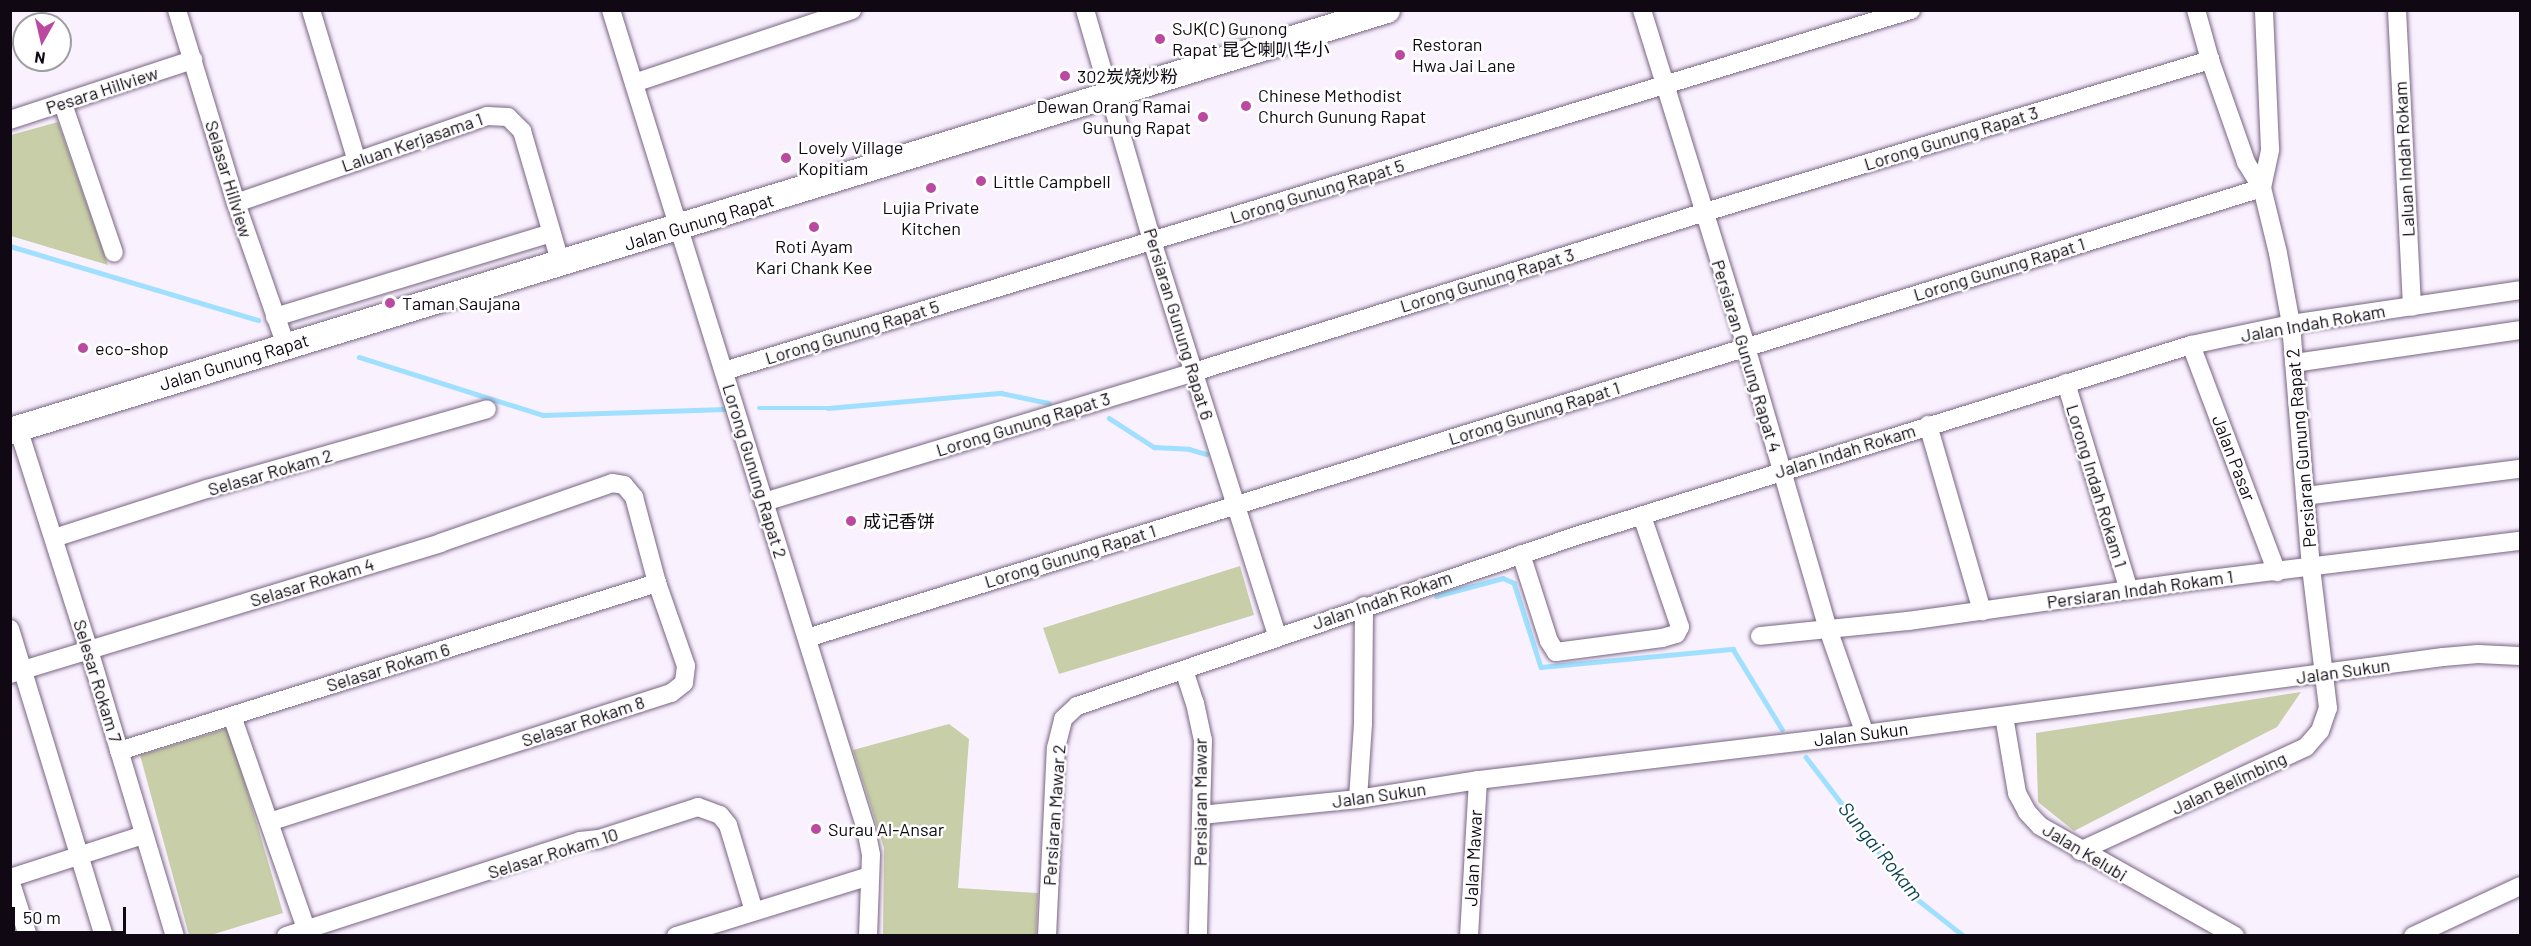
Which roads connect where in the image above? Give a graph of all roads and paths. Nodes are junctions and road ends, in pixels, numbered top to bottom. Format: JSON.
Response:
{"nodes":[{"id":1,"x":177,"y":10,"type":"edge"},
{"id":2,"x":311,"y":10,"type":"edge"},
{"id":3,"x":611,"y":10,"type":"edge"},
{"id":4,"x":852,"y":10,"type":"edge"},
{"id":5,"x":1085,"y":10,"type":"edge"},
{"id":6,"x":1387,"y":10,"type":"edge"},
{"id":7,"x":1642,"y":10,"type":"edge"},
{"id":8,"x":1911,"y":10,"type":"edge"},
{"id":9,"x":2196,"y":10,"type":"edge"},
{"id":10,"x":2264,"y":10,"type":"edge"},
{"id":11,"x":2397,"y":10,"type":"edge"},
{"id":12,"x":193,"y":60,"type":"junction"},
{"id":13,"x":2210,"y":60,"type":"junction"},
{"id":14,"x":634,"y":83,"type":"junction"},
{"id":15,"x":1664,"y":86,"type":"junction"},
{"id":16,"x":1110,"y":95,"type":"junction"},
{"id":17,"x":63,"y":104,"type":"junction"},
{"id":18,"x":10,"y":120,"type":"edge"},
{"id":19,"x":357,"y":161,"type":"junction"},
{"id":20,"x":2262,"y":188,"type":"junction"},
{"id":21,"x":236,"y":202,"type":"junction"},
{"id":22,"x":1702,"y":213,"type":"junction"},
{"id":23,"x":679,"y":228,"type":"junction"},
{"id":24,"x":551,"y":233,"type":"junction"},
{"id":25,"x":1152,"y":241,"type":"junction"},
{"id":26,"x":114,"y":253,"type":"dead end"},
{"id":27,"x":561,"y":264,"type":"junction"},
{"id":28,"x":2520,"y":290,"type":"edge"},
{"id":29,"x":2412,"y":307,"type":"junction"},
{"id":30,"x":275,"y":317,"type":"junction"},
{"id":31,"x":2291,"y":324,"type":"junction"},
{"id":32,"x":2520,"y":330,"type":"edge"},
{"id":33,"x":2192,"y":345,"type":"junction"},
{"id":34,"x":286,"y":346,"type":"junction"},
{"id":35,"x":1746,"y":347,"type":"junction"},
{"id":36,"x":2294,"y":363,"type":"junction"},
{"id":37,"x":724,"y":371,"type":"junction"},
{"id":38,"x":1194,"y":372,"type":"junction"},
{"id":39,"x":2066,"y":383,"type":"junction"},
{"id":40,"x":487,"y":409,"type":"dead end"},
{"id":41,"x":1928,"y":425,"type":"junction"},
{"id":42,"x":14,"y":429,"type":"edge"},
{"id":43,"x":2520,"y":469,"type":"edge"},
{"id":44,"x":1782,"y":470,"type":"junction"},
{"id":45,"x":612,"y":483,"type":"joint"},
{"id":46,"x":2305,"y":496,"type":"junction"},
{"id":47,"x":764,"y":502,"type":"junction"},
{"id":48,"x":1236,"y":505,"type":"junction"},
{"id":49,"x":1642,"y":516,"type":"junction"},
{"id":50,"x":54,"y":538,"type":"junction"},
{"id":51,"x":2520,"y":541,"type":"edge"},
{"id":52,"x":1521,"y":554,"type":"junction"},
{"id":53,"x":2311,"y":568,"type":"junction"},
{"id":54,"x":2277,"y":572,"type":"junction"},
{"id":55,"x":657,"y":583,"type":"junction"},
{"id":56,"x":2129,"y":590,"type":"junction"},
{"id":57,"x":1364,"y":606,"type":"junction"},
{"id":58,"x":1982,"y":611,"type":"junction"},
{"id":59,"x":10,"y":629,"type":"edge"},
{"id":60,"x":1828,"y":629,"type":"junction"},
{"id":61,"x":1277,"y":636,"type":"junction"},
{"id":62,"x":1760,"y":636,"type":"dead end"},
{"id":63,"x":807,"y":638,"type":"junction"},
{"id":64,"x":89,"y":650,"type":"junction"},
{"id":65,"x":2520,"y":656,"type":"edge"},
{"id":66,"x":1184,"y":670,"type":"junction"},
{"id":67,"x":17,"y":673,"type":"edge"},
{"id":68,"x":2326,"y":675,"type":"junction"},
{"id":69,"x":232,"y":716,"type":"junction"},
{"id":70,"x":2004,"y":716,"type":"junction"},
{"id":71,"x":1865,"y":734,"type":"junction"},
{"id":72,"x":119,"y":751,"type":"junction"},
{"id":73,"x":1478,"y":780,"type":"junction"},
{"id":74,"x":1358,"y":799,"type":"junction"},
{"id":75,"x":1201,"y":815,"type":"junction"},
{"id":76,"x":269,"y":822,"type":"junction"},
{"id":77,"x":143,"y":835,"type":"junction"},
{"id":78,"x":2080,"y":850,"type":"junction"},
{"id":79,"x":78,"y":855,"type":"junction"},
{"id":80,"x":870,"y":876,"type":"junction"},
{"id":81,"x":10,"y":879,"type":"edge"},
{"id":82,"x":2520,"y":886,"type":"edge"},
{"id":83,"x":754,"y":911,"type":"junction"},
{"id":84,"x":306,"y":929,"type":"junction"},
{"id":85,"x":28,"y":936,"type":"edge"},
{"id":86,"x":104,"y":936,"type":"edge"},
{"id":87,"x":175,"y":936,"type":"edge"},
{"id":88,"x":286,"y":936,"type":"edge"},
{"id":89,"x":676,"y":936,"type":"edge"},
{"id":90,"x":868,"y":936,"type":"edge"},
{"id":91,"x":1047,"y":936,"type":"edge"},
{"id":92,"x":1198,"y":936,"type":"edge"},
{"id":93,"x":1469,"y":936,"type":"edge"},
{"id":94,"x":2235,"y":936,"type":"edge"},
{"id":95,"x":2413,"y":936,"type":"edge"}],
"edges":[{"from":1,"to":12,"type":"street","name":"Selasar Hillview"},
{"from":2,"to":19,"type":"street"},
{"from":3,"to":14,"type":"street","name":"Lorong Gunung Rapat 2"},
{"from":4,"to":14,"type":"street"},
{"from":5,"to":16,"type":"street","name":"Persiaran Gunung Rapat 6"},
{"from":6,"to":16,"type":"street","name":"Jalan Gunung Rapat"},
{"from":7,"to":15,"type":"street","name":"Persiaran Gunung Rapat 4"},
{"from":8,"to":15,"type":"street","name":"Lorong Gunung Rapat 5"},
{"from":9,"to":13,"type":"street","name":"Persiaran Gunung Rapat 2"},
{"from":10,"to":20,"type":"street","name":"Persiaran Gunung Rapat 2"},
{"from":11,"to":29,"type":"street","name":"Laluan Indah Rokam"},
{"from":12,"to":17,"type":"street","name":"Pesara Hillview"},
{"from":12,"to":21,"type":"street","name":"Selasar Hillview"},
{"from":13,"to":20,"type":"street","name":"Persiaran Gunung Rapat 2"},
{"from":13,"to":22,"type":"street","name":"Lorong Gunung Rapat 3"},
{"from":14,"to":23,"type":"street","name":"Lorong Gunung Rapat 2"},
{"from":15,"to":22,"type":"street","name":"Persiaran Gunung Rapat 4"},
{"from":15,"to":25,"type":"street","name":"Lorong Gunung Rapat 5"},
{"from":16,"to":23,"type":"street","name":"Jalan Gunung Rapat"},
{"from":16,"to":25,"type":"street","name":"Persiaran Gunung Rapat 6"},
{"from":17,"to":18,"type":"street","name":"Pesara Hillview"},
{"from":17,"to":26,"type":"street"},
{"from":19,"to":21,"type":"street","name":"Laluan Kerjasama 1"},
{"from":19,"to":24,"type":"street","name":"Laluan Kerjasama 1"},
{"from":20,"to":31,"type":"street","name":"Persiaran Gunung Rapat 2"},
{"from":20,"to":35,"type":"street","name":"Lorong Gunung Rapat 1"},
{"from":21,"to":30,"type":"street","name":"Selasar Hillview"},
{"from":22,"to":35,"type":"street","name":"Persiaran Gunung Rapat 4"},
{"from":22,"to":38,"type":"street","name":"Lorong Gunung Rapat 3"},
{"from":23,"to":27,"type":"street","name":"Jalan Gunung Rapat"},
{"from":23,"to":37,"type":"street","name":"Lorong Gunung Rapat 2"},
{"from":24,"to":27,"type":"street","name":"Laluan Kerjasama 1"},
{"from":24,"to":30,"type":"street"},
{"from":25,"to":37,"type":"street","name":"Lorong Gunung Rapat 5"},
{"from":25,"to":38,"type":"street","name":"Persiaran Gunung Rapat 6"},
{"from":27,"to":34,"type":"street","name":"Jalan Gunung Rapat"},
{"from":28,"to":29,"type":"street","name":"Jalan Indah Rokam"},
{"from":29,"to":31,"type":"street","name":"Jalan Indah Rokam"},
{"from":30,"to":34,"type":"street","name":"Selasar Hillview"},
{"from":31,"to":33,"type":"street","name":"Jalan Indah Rokam"},
{"from":31,"to":36,"type":"street","name":"Persiaran Gunung Rapat 2"},
{"from":32,"to":36,"type":"street"},
{"from":33,"to":39,"type":"street","name":"Jalan Indah Rokam"},
{"from":33,"to":54,"type":"street","name":"Jalan Pasar"},
{"from":34,"to":42,"type":"street","name":"Jalan Gunung Rapat"},
{"from":35,"to":44,"type":"street","name":"Persiaran Gunung Rapat 4"},
{"from":35,"to":48,"type":"street","name":"Lorong Gunung Rapat 1"},
{"from":36,"to":46,"type":"street","name":"Persiaran Gunung Rapat 2"},
{"from":37,"to":47,"type":"street","name":"Lorong Gunung Rapat 2"},
{"from":38,"to":47,"type":"street","name":"Lorong Gunung Rapat 3"},
{"from":38,"to":48,"type":"street","name":"Persiaran Gunung Rapat 6"},
{"from":39,"to":41,"type":"street","name":"Jalan Indah Rokam"},
{"from":39,"to":56,"type":"street","name":"Lorong Indah Rokam 1"},
{"from":40,"to":50,"type":"street","name":"Selasar Rokam 2"},
{"from":41,"to":44,"type":"street","name":"Jalan Indah Rokam"},
{"from":41,"to":58,"type":"street"},
{"from":42,"to":50,"type":"street","name":"Selesar Rokam 7"},
{"from":43,"to":46,"type":"street"},
{"from":44,"to":49,"type":"street","name":"Jalan Indah Rokam"},
{"from":44,"to":60,"type":"street","name":"Persiaran Gunung Rapat 4"},
{"from":45,"to":55,"type":"street","name":"Selasar Rokam 8"},
{"from":45,"to":64,"type":"street","name":"Selasar Rokam 4"},
{"from":46,"to":53,"type":"street","name":"Persiaran Gunung Rapat 2"},
{"from":47,"to":63,"type":"street","name":"Lorong Gunung Rapat 2"},
{"from":48,"to":61,"type":"street","name":"Persiaran Gunung Rapat 6"},
{"from":48,"to":63,"type":"street","name":"Lorong Gunung Rapat 1"},
{"from":49,"to":52,"type":"street","name":"Jalan Indah Rokam"},
{"from":49,"to":52,"type":"street"},
{"from":50,"to":64,"type":"street","name":"Selesar Rokam 7"},
{"from":51,"to":53,"type":"street","name":"Persiaran Indah Rokam 1"},
{"from":52,"to":57,"type":"street","name":"Jalan Indah Rokam"},
{"from":53,"to":54,"type":"street","name":"Persiaran Indah Rokam 1"},
{"from":53,"to":68,"type":"street","name":"Persiaran Gunung Rapat 2"},
{"from":54,"to":56,"type":"street","name":"Persiaran Indah Rokam 1"},
{"from":55,"to":69,"type":"street","name":"Selasar Rokam 6"},
{"from":55,"to":76,"type":"street","name":"Selasar Rokam 8"},
{"from":56,"to":58,"type":"street","name":"Persiaran Indah Rokam 1"},
{"from":57,"to":61,"type":"street","name":"Jalan Indah Rokam"},
{"from":57,"to":74,"type":"street"},
{"from":58,"to":60,"type":"street","name":"Persiaran Indah Rokam 1"},
{"from":59,"to":67,"type":"street"},
{"from":60,"to":62,"type":"street","name":"Persiaran Indah Rokam 1"},
{"from":60,"to":71,"type":"street","name":"Persiaran Gunung Rapat 4"},
{"from":61,"to":66,"type":"street","name":"Jalan Indah Rokam"},
{"from":63,"to":80,"type":"street","name":"Lorong Gunung Rapat 2"},
{"from":64,"to":67,"type":"street","name":"Selasar Rokam 4"},
{"from":64,"to":72,"type":"street","name":"Selesar Rokam 7"},
{"from":65,"to":68,"type":"street","name":"Jalan Sukun"},
{"from":66,"to":75,"type":"street","name":"Persiaran Mawar"},
{"from":66,"to":91,"type":"street","name":"Persiaran Mawar 2"},
{"from":67,"to":79,"type":"street"},
{"from":68,"to":70,"type":"street","name":"Jalan Sukun"},
{"from":68,"to":78,"type":"street","name":"Jalan Belimbing"},
{"from":69,"to":72,"type":"street","name":"Selasar Rokam 6"},
{"from":69,"to":76,"type":"street"},
{"from":70,"to":71,"type":"street","name":"Jalan Sukun"},
{"from":70,"to":78,"type":"street","name":"Jalan Kelubi"},
{"from":71,"to":73,"type":"street","name":"Jalan Sukun"},
{"from":72,"to":77,"type":"street","name":"Selesar Rokam 7"},
{"from":73,"to":74,"type":"street","name":"Jalan Sukun"},
{"from":73,"to":93,"type":"street","name":"Jalan Mawar"},
{"from":74,"to":75,"type":"street","name":"Jalan Sukun"},
{"from":75,"to":92,"type":"street","name":"Persiaran Mawar"},
{"from":76,"to":84,"type":"street"},
{"from":77,"to":79,"type":"street"},
{"from":77,"to":87,"type":"street","name":"Selesar Rokam 7"},
{"from":78,"to":94,"type":"street","name":"Jalan Kelubi"},
{"from":79,"to":81,"type":"street"},
{"from":79,"to":86,"type":"street"},
{"from":80,"to":83,"type":"street"},
{"from":80,"to":90,"type":"street","name":"Lorong Gunung Rapat 2"},
{"from":81,"to":85,"type":"street"},
{"from":82,"to":95,"type":"street"},
{"from":83,"to":84,"type":"street","name":"Selasar Rokam 10"},
{"from":83,"to":89,"type":"street"},
{"from":84,"to":88,"type":"street","name":"Selasar Rokam 10"}]}
